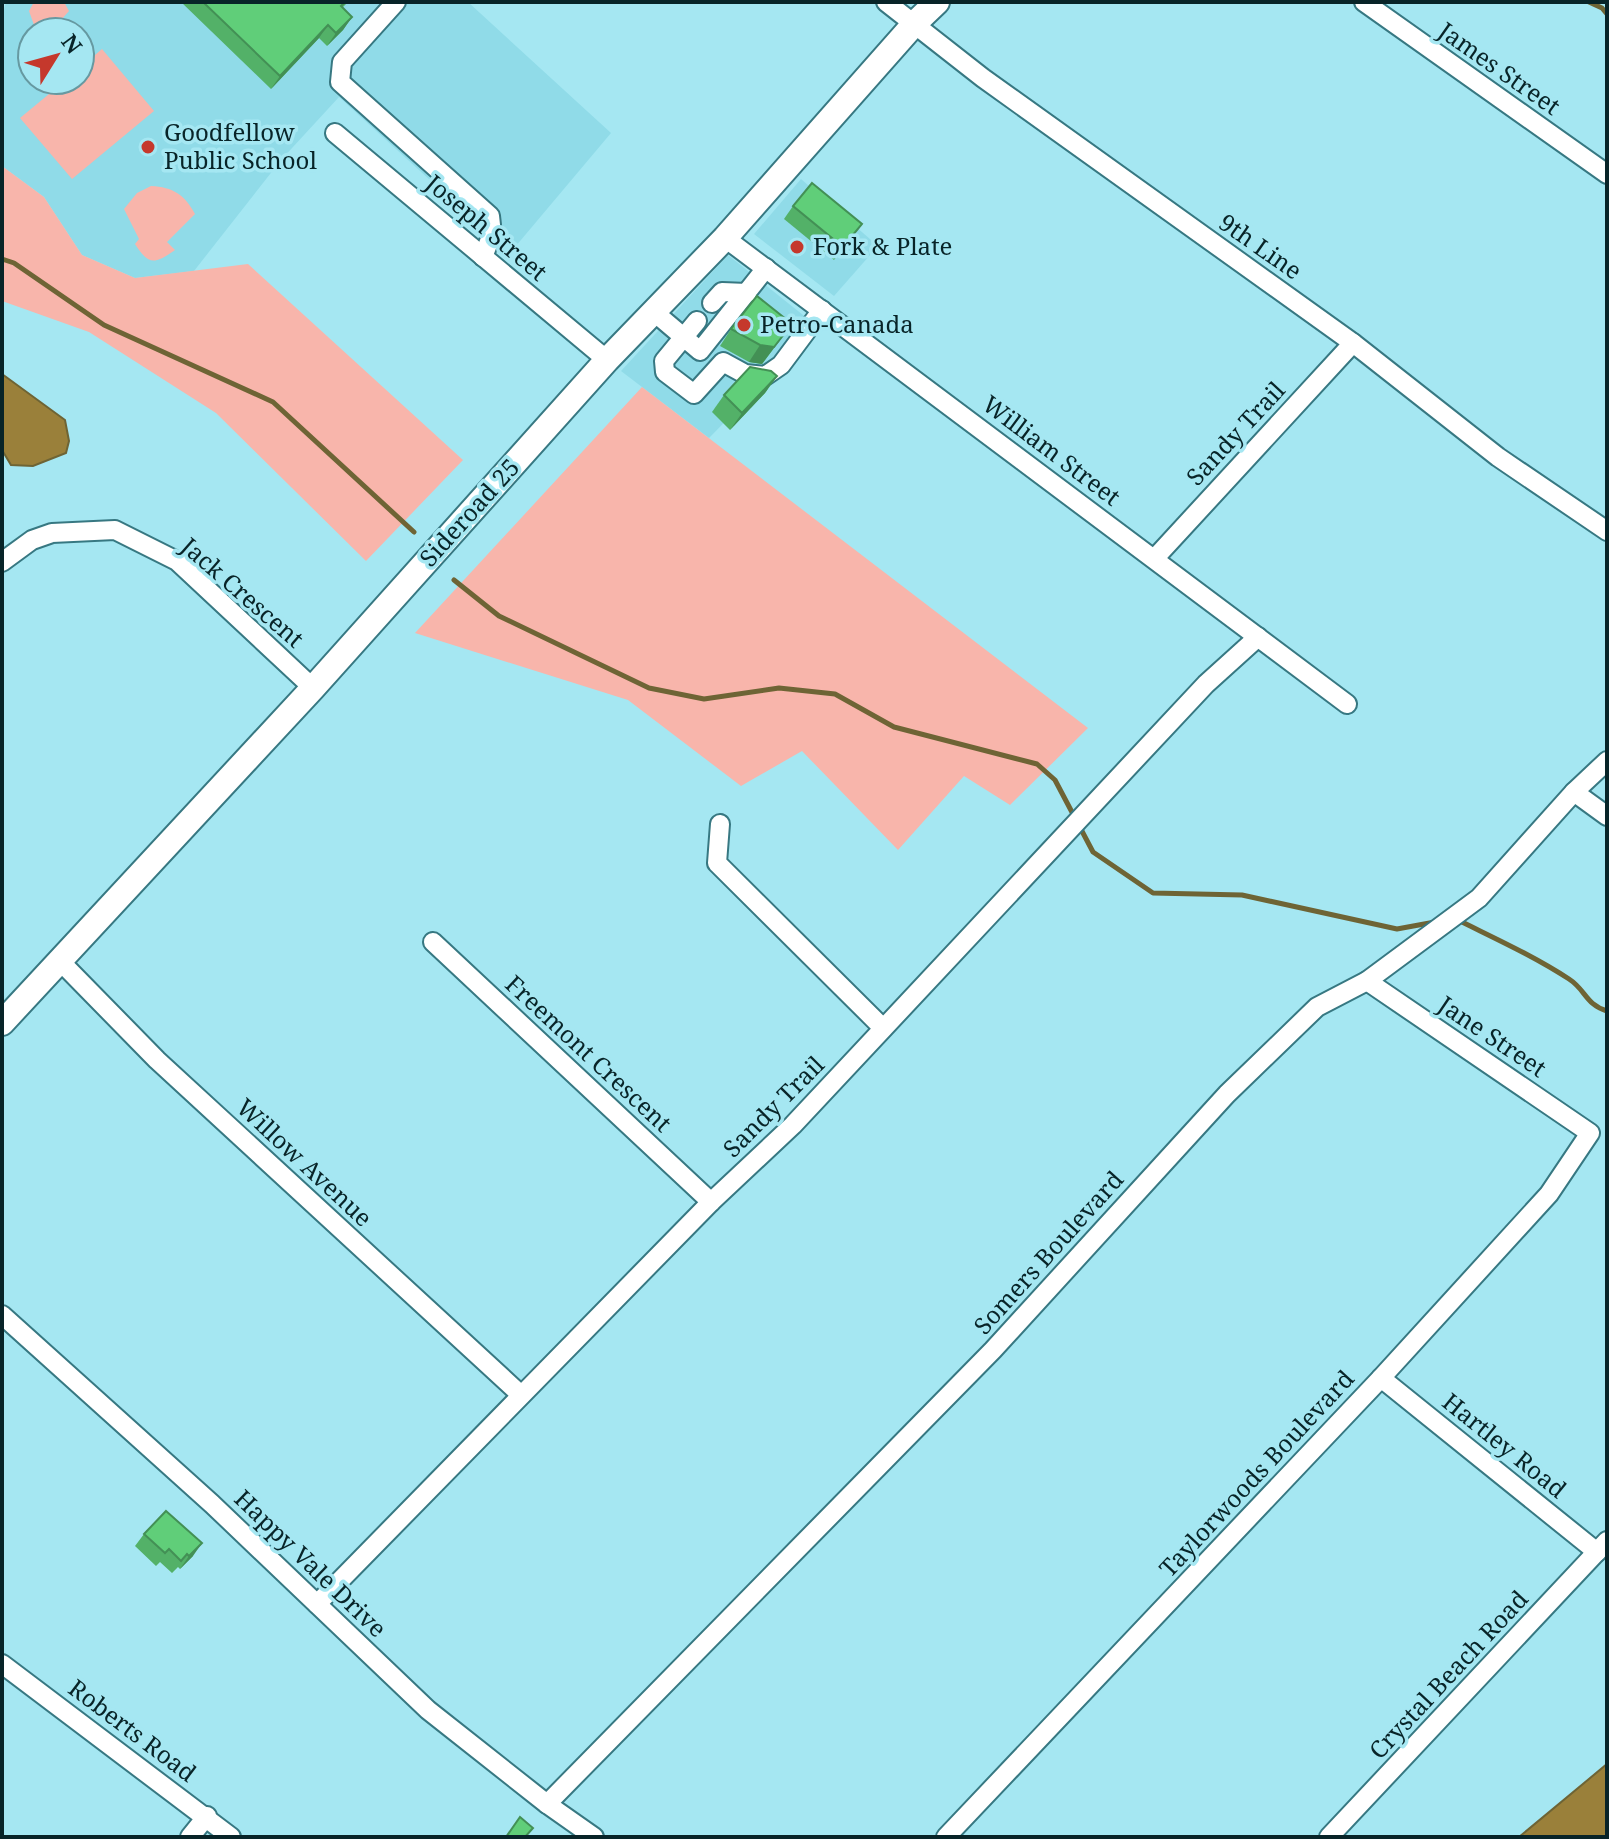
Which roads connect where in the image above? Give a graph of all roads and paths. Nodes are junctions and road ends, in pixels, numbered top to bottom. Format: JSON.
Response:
{"nodes":[{"id":1,"x":396,"y":2,"type":"edge"},
{"id":2,"x":886,"y":2,"type":"edge"},
{"id":3,"x":937,"y":2,"type":"edge"},
{"id":4,"x":1364,"y":2,"type":"edge"},
{"id":5,"x":915,"y":23,"type":"junction"},
{"id":6,"x":335,"y":133,"type":"dead end"},
{"id":7,"x":1607,"y":174,"type":"edge"},
{"id":8,"x":725,"y":238,"type":"junction"},
{"id":9,"x":483,"y":257,"type":"junction"},
{"id":10,"x":766,"y":268,"type":"junction"},
{"id":11,"x":747,"y":293,"type":"junction"},
{"id":12,"x":712,"y":303,"type":"dead end"},
{"id":13,"x":822,"y":310,"type":"junction"},
{"id":14,"x":654,"y":312,"type":"junction"},
{"id":15,"x":697,"y":321,"type":"dead end"},
{"id":16,"x":683,"y":337,"type":"junction"},
{"id":17,"x":1353,"y":343,"type":"junction"},
{"id":18,"x":607,"y":360,"type":"junction"},
{"id":19,"x":1607,"y":531,"type":"edge"},
{"id":20,"x":1155,"y":558,"type":"junction"},
{"id":21,"x":2,"y":562,"type":"edge"},
{"id":22,"x":1258,"y":637,"type":"junction"},
{"id":23,"x":313,"y":688,"type":"junction"},
{"id":24,"x":1347,"y":704,"type":"dead end"},
{"id":25,"x":1607,"y":761,"type":"edge"},
{"id":26,"x":1574,"y":792,"type":"junction"},
{"id":27,"x":1607,"y":816,"type":"edge"},
{"id":28,"x":720,"y":824,"type":"dead end"},
{"id":29,"x":433,"y":942,"type":"dead end"},
{"id":30,"x":60,"y":961,"type":"junction"},
{"id":31,"x":1367,"y":981,"type":"junction"},
{"id":32,"x":2,"y":1023,"type":"edge"},
{"id":33,"x":883,"y":1028,"type":"junction"},
{"id":34,"x":1590,"y":1133,"type":"joint"},
{"id":35,"x":711,"y":1202,"type":"junction"},
{"id":36,"x":2,"y":1315,"type":"edge"},
{"id":37,"x":1381,"y":1378,"type":"junction"},
{"id":38,"x":520,"y":1394,"type":"junction"},
{"id":39,"x":1604,"y":1548,"type":"edge"},
{"id":40,"x":317,"y":1604,"type":"junction"},
{"id":41,"x":2,"y":1664,"type":"edge"},
{"id":42,"x":547,"y":1804,"type":"junction"},
{"id":43,"x":207,"y":1816,"type":"junction"},
{"id":44,"x":190,"y":1837,"type":"edge"},
{"id":45,"x":231,"y":1837,"type":"edge"},
{"id":46,"x":594,"y":1837,"type":"edge"},
{"id":47,"x":946,"y":1837,"type":"edge"},
{"id":48,"x":1329,"y":1837,"type":"edge"}],
"edges":[{"from":1,"to":9,"type":"street"},
{"from":2,"to":5,"type":"street","name":"9th Line"},
{"from":3,"to":5,"type":"main road","name":"Sideroad 25"},
{"from":4,"to":7,"type":"street","name":"James Street"},
{"from":5,"to":8,"type":"main road","name":"Sideroad 25"},
{"from":5,"to":17,"type":"street","name":"9th Line"},
{"from":6,"to":9,"type":"street","name":"Joseph Street"},
{"from":8,"to":10,"type":"street","name":"William Street"},
{"from":8,"to":14,"type":"main road","name":"Sideroad 25"},
{"from":9,"to":18,"type":"street","name":"Joseph Street"},
{"from":10,"to":11,"type":"street"},
{"from":10,"to":13,"type":"street","name":"William Street"},
{"from":11,"to":12,"type":"street"},
{"from":11,"to":16,"type":"street"},
{"from":13,"to":16,"type":"street"},
{"from":13,"to":20,"type":"street","name":"William Street"},
{"from":14,"to":16,"type":"street"},
{"from":14,"to":18,"type":"main road","name":"Sideroad 25"},
{"from":15,"to":16,"type":"street"},
{"from":17,"to":19,"type":"street","name":"9th Line"},
{"from":17,"to":20,"type":"street","name":"Sandy Trail"},
{"from":18,"to":23,"type":"main road","name":"Sideroad 25"},
{"from":20,"to":22,"type":"street","name":"William Street"},
{"from":21,"to":23,"type":"street","name":"Jack Crescent"},
{"from":22,"to":24,"type":"street","name":"William Street"},
{"from":22,"to":33,"type":"street","name":"Sandy Trail"},
{"from":23,"to":30,"type":"main road","name":"Sideroad 25"},
{"from":25,"to":26,"type":"street","name":"Somers Boulevard"},
{"from":26,"to":27,"type":"street"},
{"from":26,"to":31,"type":"street","name":"Somers Boulevard"},
{"from":28,"to":33,"type":"street"},
{"from":29,"to":35,"type":"street","name":"Freemont Crescent"},
{"from":30,"to":32,"type":"main road","name":"Sideroad 25"},
{"from":30,"to":38,"type":"street","name":"Willow Avenue"},
{"from":31,"to":34,"type":"street","name":"Jane Street"},
{"from":31,"to":42,"type":"street","name":"Somers Boulevard"},
{"from":33,"to":35,"type":"street","name":"Sandy Trail"},
{"from":34,"to":37,"type":"street","name":"Taylorwoods Boulevard"},
{"from":35,"to":38,"type":"street","name":"Sandy Trail"},
{"from":36,"to":40,"type":"street","name":"Happy Vale Drive"},
{"from":37,"to":39,"type":"street","name":"Hartley Road"},
{"from":37,"to":47,"type":"street","name":"Taylorwoods Boulevard"},
{"from":38,"to":40,"type":"street","name":"Sandy Trail"},
{"from":39,"to":48,"type":"street","name":"Crystal Beach Road"},
{"from":40,"to":42,"type":"street","name":"Happy Vale Drive"},
{"from":41,"to":43,"type":"street","name":"Roberts Road"},
{"from":42,"to":46,"type":"street","name":"Happy Vale Drive"},
{"from":43,"to":44,"type":"street"},
{"from":43,"to":45,"type":"street","name":"Roberts Road"}]}
